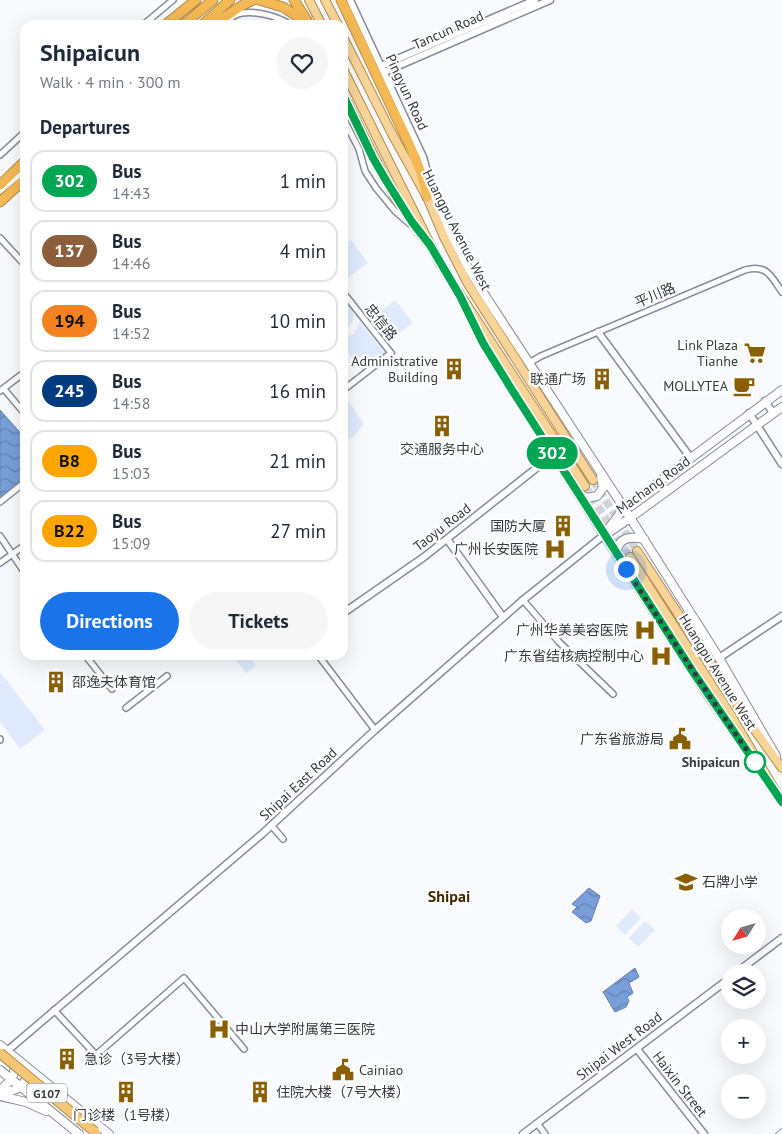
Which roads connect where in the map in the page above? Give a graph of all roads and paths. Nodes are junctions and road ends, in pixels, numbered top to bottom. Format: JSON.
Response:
{"nodes":[{"id":1,"x":173,"y":0,"type":"edge"},
{"id":2,"x":196,"y":0,"type":"edge"},
{"id":3,"x":213,"y":0,"type":"edge"},
{"id":4,"x":230,"y":0,"type":"edge"},
{"id":5,"x":253,"y":0,"type":"edge"},
{"id":6,"x":259,"y":0,"type":"edge"},
{"id":7,"x":296,"y":0,"type":"edge"},
{"id":8,"x":309,"y":0,"type":"edge"},
{"id":9,"x":341,"y":0,"type":"edge"},
{"id":10,"x":350,"y":0,"type":"edge"},
{"id":11,"x":535,"y":0,"type":"edge"},
{"id":12,"x":550,"y":0,"type":"edge"},
{"id":13,"x":326,"y":1,"type":"edge"},
{"id":14,"x":150,"y":20,"type":"edge"},
{"id":15,"x":171,"y":20,"type":"edge"},
{"id":16,"x":189,"y":20,"type":"edge"},
{"id":17,"x":208,"y":20,"type":"edge"},
{"id":18,"x":220,"y":20,"type":"edge"},
{"id":19,"x":228,"y":20,"type":"edge"},
{"id":20,"x":282,"y":20,"type":"edge"},
{"id":21,"x":303,"y":20,"type":"edge"},
{"id":22,"x":306,"y":20,"type":"edge"},
{"id":23,"x":319,"y":20,"type":"edge"},
{"id":24,"x":336,"y":20,"type":"edge"},
{"id":25,"x":348,"y":47,"type":"edge"},
{"id":26,"x":382,"y":69,"type":"junction"},
{"id":27,"x":348,"y":79,"type":"edge"},
{"id":28,"x":348,"y":104,"type":"edge"},
{"id":29,"x":348,"y":128,"type":"edge"},
{"id":30,"x":20,"y":137,"type":"edge"},
{"id":31,"x":0,"y":155,"type":"edge"},
{"id":32,"x":20,"y":166,"type":"edge"},
{"id":33,"x":20,"y":173,"type":"edge"},
{"id":34,"x":384,"y":176,"type":"junction"},
{"id":35,"x":371,"y":181,"type":"junction"},
{"id":36,"x":20,"y":184,"type":"edge"},
{"id":37,"x":0,"y":185,"type":"edge"},
{"id":38,"x":0,"y":191,"type":"edge"},
{"id":39,"x":427,"y":197,"type":"junction"},
{"id":40,"x":0,"y":202,"type":"edge"},
{"id":41,"x":418,"y":231,"type":"junction"},
{"id":42,"x":0,"y":238,"type":"edge"},
{"id":43,"x":430,"y":245,"type":"junction"},
{"id":44,"x":20,"y":260,"type":"edge"},
{"id":45,"x":782,"y":292,"type":"edge"},
{"id":46,"x":460,"y":296,"type":"junction"},
{"id":47,"x":348,"y":299,"type":"edge"},
{"id":48,"x":598,"y":332,"type":"junction"},
{"id":49,"x":530,"y":362,"type":"junction"},
{"id":50,"x":20,"y":376,"type":"edge"},
{"id":51,"x":348,"y":385,"type":"edge"},
{"id":52,"x":2,"y":390,"type":"edge"},
{"id":53,"x":782,"y":390,"type":"edge"},
{"id":54,"x":766,"y":401,"type":"junction"},
{"id":55,"x":782,"y":407,"type":"edge"},
{"id":56,"x":20,"y":409,"type":"edge"},
{"id":57,"x":749,"y":413,"type":"junction"},
{"id":58,"x":773,"y":413,"type":"junction"},
{"id":59,"x":757,"y":425,"type":"junction"},
{"id":60,"x":553,"y":455,"type":"junction"},
{"id":61,"x":690,"y":458,"type":"junction"},
{"id":62,"x":782,"y":464,"type":"edge"},
{"id":63,"x":600,"y":472,"type":"junction"},
{"id":64,"x":593,"y":480,"type":"tunnel mouth"},
{"id":65,"x":20,"y":486,"type":"edge"},
{"id":66,"x":585,"y":486,"type":"tunnel mouth"},
{"id":67,"x":576,"y":491,"type":"junction"},
{"id":68,"x":0,"y":502,"type":"edge"},
{"id":69,"x":624,"y":508,"type":"junction"},
{"id":70,"x":630,"y":518,"type":"junction"},
{"id":71,"x":604,"y":535,"type":"junction"},
{"id":72,"x":0,"y":536,"type":"edge"},
{"id":73,"x":447,"y":539,"type":"junction"},
{"id":74,"x":644,"y":539,"type":"junction"},
{"id":75,"x":20,"y":548,"type":"edge"},
{"id":76,"x":638,"y":551,"type":"tunnel mouth"},
{"id":77,"x":12,"y":554,"type":"junction"},
{"id":78,"x":616,"y":554,"type":"junction"},
{"id":79,"x":630,"y":557,"type":"tunnel mouth"},
{"id":80,"x":0,"y":563,"type":"edge"},
{"id":81,"x":20,"y":566,"type":"edge"},
{"id":82,"x":523,"y":600,"type":"junction"},
{"id":83,"x":348,"y":610,"type":"edge"},
{"id":84,"x":782,"y":616,"type":"edge"},
{"id":85,"x":503,"y":617,"type":"junction"},
{"id":86,"x":719,"y":658,"type":"junction"},
{"id":87,"x":89,"y":660,"type":"edge"},
{"id":88,"x":322,"y":660,"type":"edge"},
{"id":89,"x":166,"y":676,"type":"dead end"},
{"id":90,"x":112,"y":689,"type":"dead end"},
{"id":91,"x":614,"y":694,"type":"dead end"},
{"id":92,"x":126,"y":708,"type":"dead end"},
{"id":93,"x":375,"y":730,"type":"junction"},
{"id":94,"x":782,"y":767,"type":"edge"},
{"id":95,"x":770,"y":783,"type":"junction"},
{"id":96,"x":782,"y":802,"type":"edge"},
{"id":97,"x":271,"y":826,"type":"junction"},
{"id":98,"x":283,"y":839,"type":"dead end"},
{"id":99,"x":782,"y":938,"type":"edge"},
{"id":100,"x":748,"y":964,"type":"edge"},
{"id":101,"x":721,"y":985,"type":"edge"},
{"id":102,"x":54,"y":1010,"type":"junction"},
{"id":103,"x":0,"y":1045,"type":"edge"},
{"id":104,"x":244,"y":1049,"type":"dead end"},
{"id":105,"x":637,"y":1049,"type":"junction"},
{"id":106,"x":4,"y":1052,"type":"edge"},
{"id":107,"x":0,"y":1061,"type":"edge"},
{"id":108,"x":0,"y":1070,"type":"edge"},
{"id":109,"x":32,"y":1071,"type":"junction"},
{"id":110,"x":11,"y":1079,"type":"junction"},
{"id":111,"x":20,"y":1086,"type":"junction"},
{"id":112,"x":0,"y":1091,"type":"edge"},
{"id":113,"x":62,"y":1095,"type":"junction"},
{"id":114,"x":0,"y":1096,"type":"edge"},
{"id":115,"x":48,"y":1109,"type":"junction"},
{"id":116,"x":55,"y":1115,"type":"junction"},
{"id":117,"x":537,"y":1123,"type":"junction"},
{"id":118,"x":92,"y":1133,"type":"edge"},
{"id":119,"x":79,"y":1134,"type":"edge"},
{"id":120,"x":109,"y":1134,"type":"edge"},
{"id":121,"x":523,"y":1134,"type":"edge"},
{"id":122,"x":545,"y":1134,"type":"edge"},
{"id":123,"x":704,"y":1134,"type":"edge"}],
"edges":[{"from":1,"to":14,"type":"street"},
{"from":2,"to":15,"type":"highway"},
{"from":3,"to":16,"type":"highway"},
{"from":4,"to":17,"type":"highway"},
{"from":5,"to":18,"type":"highway"},
{"from":6,"to":21,"type":"highway"},
{"from":7,"to":22,"type":"highway"},
{"from":8,"to":23,"type":"main road"},
{"from":9,"to":39,"type":"highway"},
{"from":10,"to":26,"type":"street","name":"Pingyun Road"},
{"from":11,"to":26,"type":"street","name":"Tancun Road"},
{"from":12,"to":26,"type":"street","name":"Tancun Road"},
{"from":13,"to":24,"type":"main road"},
{"from":19,"to":20,"type":"street"},
{"from":25,"to":39,"type":"main road","name":"Huangpu Avenue West"},
{"from":26,"to":39,"type":"street","name":"Pingyun Road"},
{"from":27,"to":43,"type":"main road","name":"Huangpu Avenue West"},
{"from":28,"to":34,"type":"highway"},
{"from":29,"to":35,"type":"street"},
{"from":30,"to":31,"type":"street"},
{"from":32,"to":37,"type":"highway"},
{"from":33,"to":38,"type":"highway"},
{"from":34,"to":35,"type":"street"},
{"from":34,"to":41,"type":"highway"},
{"from":35,"to":41,"type":"street"},
{"from":36,"to":40,"type":"highway"},
{"from":39,"to":49,"type":"main road"},
{"from":39,"to":64,"type":"main road","name":"Huangpu Avenue West"},
{"from":41,"to":43,"type":"highway"},
{"from":42,"to":44,"type":"street"},
{"from":43,"to":46,"type":"main road","name":"Huangpu Avenue West"},
{"from":45,"to":48,"type":"street","name":"平川路"},
{"from":46,"to":60,"type":"main road"},
{"from":46,"to":66,"type":"main road","name":"Huangpu Avenue West"},
{"from":47,"to":51,"type":"street","name":"忠信路"},
{"from":48,"to":49,"type":"street","name":"平川路"},
{"from":48,"to":61,"type":"street"},
{"from":49,"to":63,"type":"main road"},
{"from":50,"to":52,"type":"street"},
{"from":52,"to":56,"type":"street"},
{"from":53,"to":54,"type":"main road","name":"Machang Road"},
{"from":54,"to":57,"type":"main road","name":"Machang Road"},
{"from":54,"to":58,"type":"street"},
{"from":55,"to":58,"type":"main road","name":"Machang Road"},
{"from":57,"to":59,"type":"street"},
{"from":57,"to":61,"type":"main road","name":"Machang Road"},
{"from":58,"to":59,"type":"main road","name":"Machang Road"},
{"from":59,"to":62,"type":"street"},
{"from":59,"to":70,"type":"main road","name":"Machang Road"},
{"from":60,"to":67,"type":"main road"},
{"from":60,"to":73,"type":"street","name":"Taoyu Road"},
{"from":61,"to":69,"type":"main road","name":"Machang Road"},
{"from":63,"to":67,"type":"main road"},
{"from":63,"to":69,"type":"main road"},
{"from":65,"to":68,"type":"street"},
{"from":67,"to":71,"type":"main road"},
{"from":69,"to":70,"type":"main road"},
{"from":69,"to":71,"type":"main road","name":"Machang Road"},
{"from":70,"to":71,"type":"main road","name":"Machang Road"},
{"from":70,"to":74,"type":"main road"},
{"from":71,"to":78,"type":"main road"},
{"from":71,"to":82,"type":"street","name":"Shipai East Road"},
{"from":72,"to":77,"type":"street"},
{"from":73,"to":83,"type":"street","name":"Taoyu Road"},
{"from":73,"to":85,"type":"street"},
{"from":74,"to":78,"type":"main road"},
{"from":74,"to":86,"type":"main road"},
{"from":75,"to":77,"type":"street"},
{"from":76,"to":94,"type":"main road","name":"Huangpu Avenue West"},
{"from":77,"to":80,"type":"street"},
{"from":77,"to":81,"type":"street"},
{"from":78,"to":95,"type":"main road"},
{"from":79,"to":95,"type":"main road","name":"Huangpu Avenue West"},
{"from":82,"to":85,"type":"street","name":"Shipai East Road"},
{"from":82,"to":91,"type":"street"},
{"from":84,"to":86,"type":"street"},
{"from":85,"to":93,"type":"street","name":"Shipai East Road"},
{"from":86,"to":94,"type":"main road"},
{"from":87,"to":90,"type":"street"},
{"from":88,"to":93,"type":"street"},
{"from":89,"to":92,"type":"street"},
{"from":93,"to":97,"type":"street","name":"Shipai East Road"},
{"from":95,"to":96,"type":"main road","name":"Huangpu Avenue West"},
{"from":97,"to":98,"type":"street"},
{"from":97,"to":102,"type":"street","name":"Shipai East Road"},
{"from":99,"to":100,"type":"street"},
{"from":101,"to":105,"type":"street","name":"Shipai West Road"},
{"from":102,"to":104,"type":"street"},
{"from":102,"to":106,"type":"street","name":"Shipai East Road"},
{"from":103,"to":106,"type":"main road"},
{"from":105,"to":117,"type":"street","name":"Shipai West Road"},
{"from":105,"to":123,"type":"street","name":"Haixin Street"},
{"from":106,"to":109,"type":"main road"},
{"from":106,"to":110,"type":"main road"},
{"from":106,"to":118,"type":"highway","number":"G107","bridge":true},
{"from":107,"to":118,"type":"highway","number":"G107"},
{"from":108,"to":110,"type":"main road"},
{"from":109,"to":111,"type":"main road"},
{"from":109,"to":113,"type":"main road"},
{"from":110,"to":111,"type":"main road"},
{"from":110,"to":112,"type":"main road"},
{"from":111,"to":112,"type":"main road"},
{"from":111,"to":115,"type":"main road"},
{"from":113,"to":115,"type":"main road"},
{"from":113,"to":120,"type":"main road"},
{"from":114,"to":116,"type":"main road"},
{"from":115,"to":116,"type":"main road"},
{"from":116,"to":119,"type":"main road"},
{"from":117,"to":121,"type":"street","name":"Shipai West Road"},
{"from":117,"to":122,"type":"street"}]}
